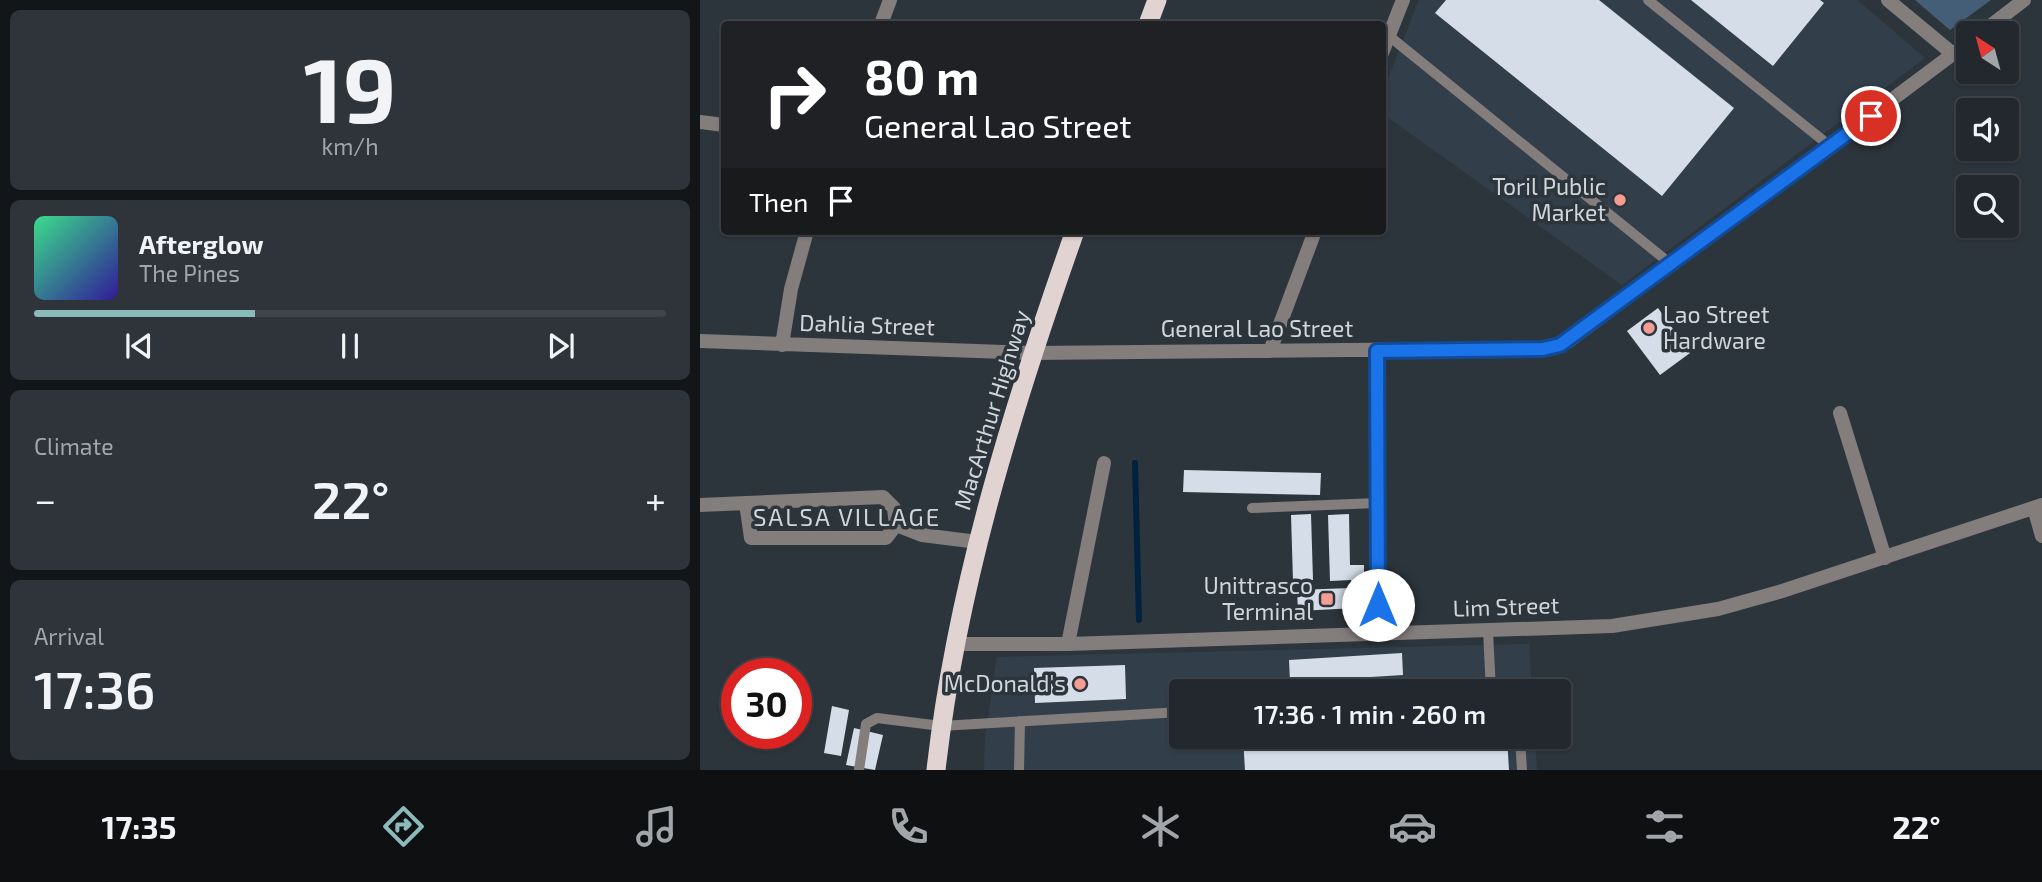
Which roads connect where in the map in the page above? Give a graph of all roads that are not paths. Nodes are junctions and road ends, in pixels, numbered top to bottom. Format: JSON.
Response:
{"nodes":[{"id":1,"x":890,"y":0,"type":"edge"},
{"id":2,"x":1157,"y":0,"type":"edge"},
{"id":3,"x":1403,"y":0,"type":"edge"},
{"id":4,"x":1648,"y":0,"type":"edge"},
{"id":5,"x":1888,"y":0,"type":"edge"},
{"id":6,"x":2024,"y":0,"type":"edge"},
{"id":7,"x":882,"y":21,"type":"edge"},
{"id":8,"x":1149,"y":21,"type":"edge"},
{"id":9,"x":1996,"y":21,"type":"edge"},
{"id":10,"x":1389,"y":36,"type":"junction"},
{"id":11,"x":1386,"y":43,"type":"edge"},
{"id":12,"x":1956,"y":52,"type":"edge"},
{"id":13,"x":1953,"y":54,"type":"junction"},
{"id":14,"x":700,"y":122,"type":"edge"},
{"id":15,"x":721,"y":125,"type":"edge"},
{"id":16,"x":1830,"y":146,"type":"junction"},
{"id":17,"x":806,"y":235,"type":"edge"},
{"id":18,"x":1073,"y":235,"type":"edge"},
{"id":19,"x":1314,"y":235,"type":"edge"},
{"id":20,"x":1672,"y":265,"type":"junction"},
{"id":21,"x":700,"y":341,"type":"edge"},
{"id":22,"x":782,"y":345,"type":"junction"},
{"id":23,"x":1270,"y":351,"type":"junction"},
{"id":24,"x":1377,"y":351,"type":"junction"},
{"id":25,"x":1032,"y":353,"type":"junction"},
{"id":26,"x":1840,"y":413,"type":"dead end"},
{"id":27,"x":1104,"y":463,"type":"dead end"},
{"id":28,"x":746,"y":503,"type":"junction"},
{"id":29,"x":1378,"y":503,"type":"junction"},
{"id":30,"x":700,"y":505,"type":"edge"},
{"id":31,"x":2038,"y":507,"type":"edge"},
{"id":32,"x":1252,"y":508,"type":"dead end"},
{"id":33,"x":896,"y":526,"type":"junction"},
{"id":34,"x":2042,"y":536,"type":"edge"},
{"id":35,"x":978,"y":542,"type":"junction"},
{"id":36,"x":1885,"y":558,"type":"junction"},
{"id":37,"x":1488,"y":631,"type":"junction"},
{"id":38,"x":1379,"y":632,"type":"junction"},
{"id":39,"x":954,"y":644,"type":"junction"},
{"id":40,"x":1068,"y":644,"type":"junction"},
{"id":41,"x":1490,"y":679,"type":"edge"},
{"id":42,"x":1169,"y":713,"type":"edge"},
{"id":43,"x":1020,"y":721,"type":"junction"},
{"id":44,"x":941,"y":726,"type":"junction"},
{"id":45,"x":1520,"y":749,"type":"edge"},
{"id":46,"x":859,"y":770,"type":"edge"},
{"id":47,"x":936,"y":770,"type":"edge"},
{"id":48,"x":1019,"y":770,"type":"edge"},
{"id":49,"x":1521,"y":770,"type":"edge"}],
"edges":[{"from":1,"to":7,"type":"street"},
{"from":2,"to":8,"type":"highway"},
{"from":3,"to":10,"type":"street"},
{"from":4,"to":16,"type":"lane"},
{"from":5,"to":13,"type":"street"},
{"from":6,"to":9,"type":"street"},
{"from":10,"to":11,"type":"street"},
{"from":10,"to":20,"type":"lane"},
{"from":12,"to":13,"type":"street","name":"General Lao Street"},
{"from":13,"to":16,"type":"street","name":"General Lao Street"},
{"from":14,"to":15,"type":"street"},
{"from":16,"to":20,"type":"street","name":"General Lao Street"},
{"from":17,"to":22,"type":"street"},
{"from":18,"to":25,"type":"highway","name":"MacArthur Highway"},
{"from":19,"to":23,"type":"street"},
{"from":20,"to":24,"type":"street","name":"General Lao Street"},
{"from":21,"to":22,"type":"street","name":"Dahlia Street"},
{"from":22,"to":25,"type":"street","name":"Dahlia Street"},
{"from":23,"to":24,"type":"street","name":"General Lao Street"},
{"from":23,"to":25,"type":"street","name":"General Lao Street"},
{"from":24,"to":29,"type":"street"},
{"from":25,"to":35,"type":"highway","name":"MacArthur Highway"},
{"from":26,"to":36,"type":"street"},
{"from":27,"to":40,"type":"street"},
{"from":28,"to":30,"type":"street"},
{"from":28,"to":33,"type":"street"},
{"from":28,"to":33,"type":"street"},
{"from":29,"to":32,"type":"lane"},
{"from":29,"to":38,"type":"street"},
{"from":31,"to":34,"type":"street"},
{"from":31,"to":36,"type":"street","name":"Lim Street"},
{"from":33,"to":35,"type":"street"},
{"from":35,"to":39,"type":"highway","name":"MacArthur Highway"},
{"from":36,"to":37,"type":"street","name":"Lim Street"},
{"from":37,"to":38,"type":"street","name":"Lim Street"},
{"from":37,"to":41,"type":"lane"},
{"from":38,"to":40,"type":"street","name":"Lim Street"},
{"from":39,"to":40,"type":"street","name":"Lim Street"},
{"from":39,"to":44,"type":"highway","name":"MacArthur Highway"},
{"from":42,"to":43,"type":"lane"},
{"from":43,"to":44,"type":"lane"},
{"from":43,"to":48,"type":"lane"},
{"from":44,"to":46,"type":"lane"},
{"from":44,"to":47,"type":"highway","name":"MacArthur Highway"},
{"from":45,"to":49,"type":"lane"}]}
